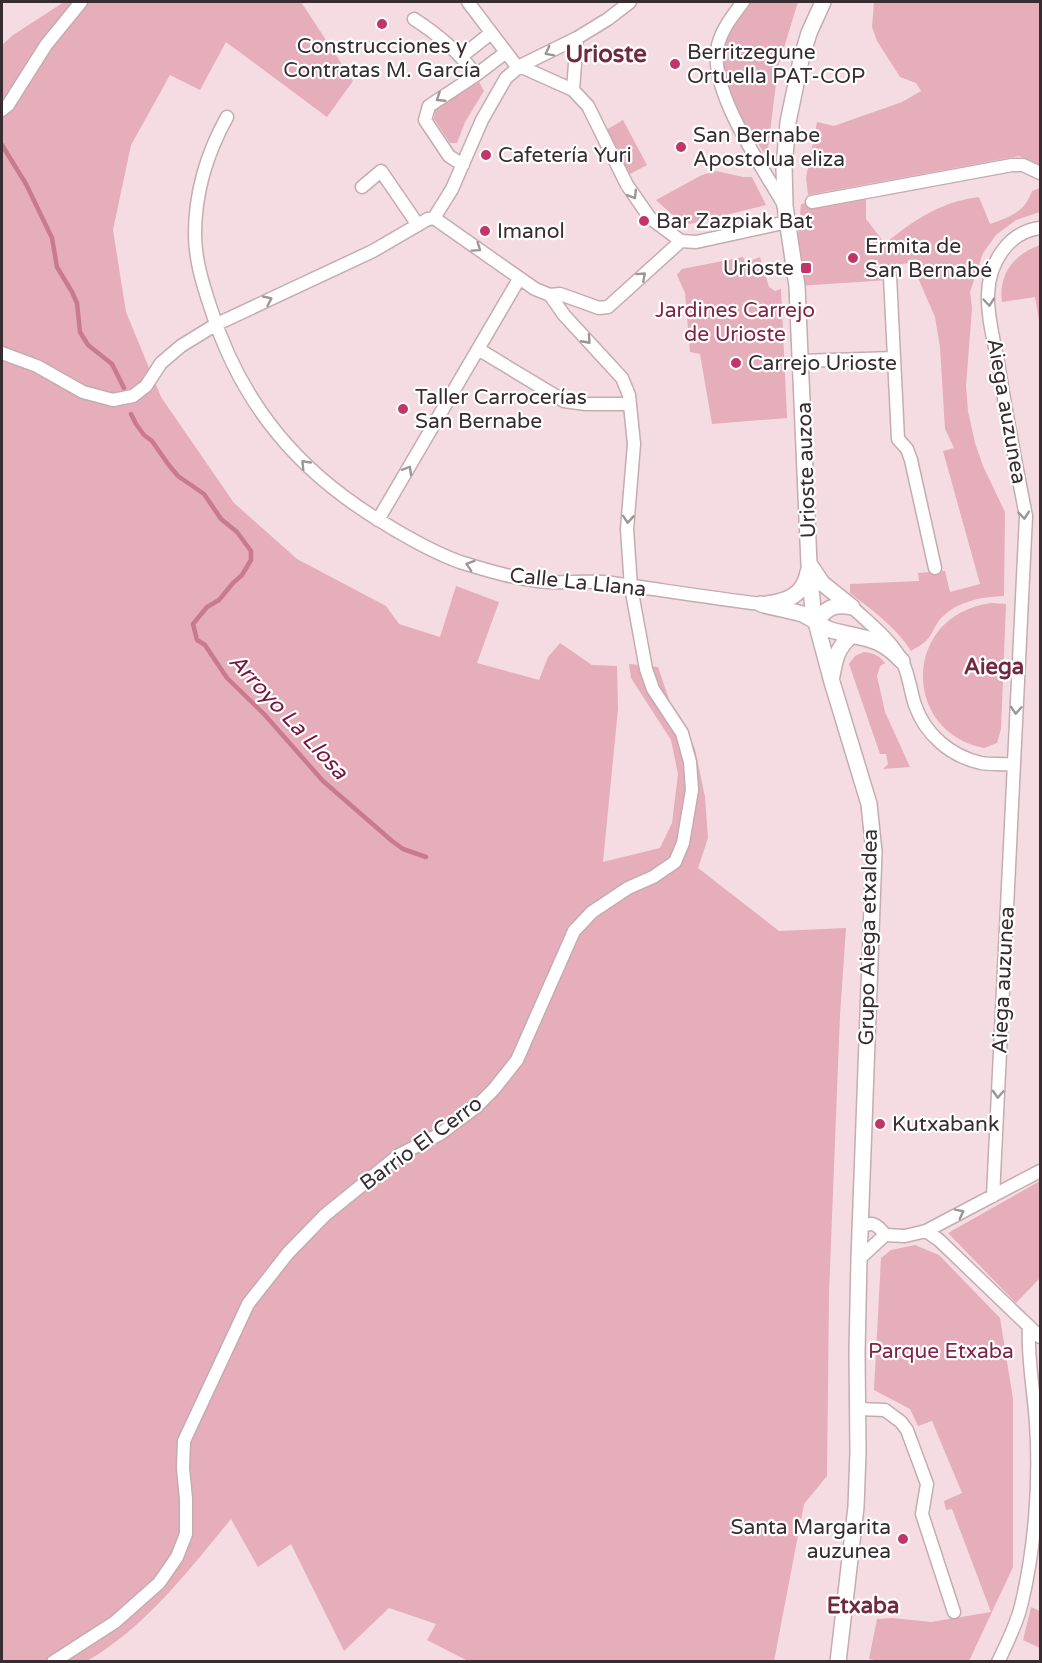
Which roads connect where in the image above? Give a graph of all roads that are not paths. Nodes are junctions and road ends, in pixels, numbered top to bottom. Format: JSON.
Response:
{"nodes":[{"id":1,"x":81,"y":2,"type":"edge"},
{"id":2,"x":468,"y":2,"type":"edge"},
{"id":3,"x":630,"y":2,"type":"edge"},
{"id":4,"x":743,"y":2,"type":"edge"},
{"id":5,"x":820,"y":4,"type":"edge"},
{"id":6,"x":414,"y":19,"type":"dead end"},
{"id":7,"x":491,"y":33,"type":"junction"},
{"id":8,"x":577,"y":38,"type":"junction"},
{"id":9,"x":505,"y":53,"type":"junction"},
{"id":10,"x":462,"y":56,"type":"junction"},
{"id":11,"x":520,"y":66,"type":"junction"},
{"id":12,"x":476,"y":75,"type":"junction"},
{"id":13,"x":506,"y":78,"type":"junction"},
{"id":14,"x":573,"y":90,"type":"junction"},
{"id":15,"x":2,"y":110,"type":"edge"},
{"id":16,"x":227,"y":117,"type":"dead end"},
{"id":17,"x":463,"y":165,"type":"junction"},
{"id":18,"x":1041,"y":173,"type":"edge"},
{"id":19,"x":362,"y":187,"type":"dead end"},
{"id":20,"x":812,"y":202,"type":"dead end"},
{"id":21,"x":785,"y":206,"type":"junction"},
{"id":22,"x":434,"y":218,"type":"junction"},
{"id":23,"x":787,"y":222,"type":"junction"},
{"id":24,"x":418,"y":225,"type":"junction"},
{"id":25,"x":1041,"y":228,"type":"edge"},
{"id":26,"x":681,"y":241,"type":"junction"},
{"id":27,"x":890,"y":276,"type":"dead end"},
{"id":28,"x":519,"y":279,"type":"junction"},
{"id":29,"x":550,"y":295,"type":"junction"},
{"id":30,"x":215,"y":325,"type":"junction"},
{"id":31,"x":478,"y":349,"type":"junction"},
{"id":32,"x":2,"y":353,"type":"edge"},
{"id":33,"x":894,"y":358,"type":"junction"},
{"id":34,"x":801,"y":361,"type":"junction"},
{"id":35,"x":630,"y":404,"type":"junction"},
{"id":36,"x":378,"y":520,"type":"junction"},
{"id":37,"x":809,"y":564,"type":"junction"},
{"id":38,"x":935,"y":568,"type":"dead end"},
{"id":39,"x":631,"y":587,"type":"junction"},
{"id":40,"x":761,"y":604,"type":"junction"},
{"id":41,"x":852,"y":607,"type":"junction"},
{"id":42,"x":804,"y":616,"type":"junction"},
{"id":43,"x":851,"y":636,"type":"junction"},
{"id":44,"x":902,"y":661,"type":"junction"},
{"id":45,"x":832,"y":682,"type":"junction"},
{"id":46,"x":1013,"y":765,"type":"junction"},
{"id":47,"x":1041,"y":1171,"type":"edge"},
{"id":48,"x":993,"y":1196,"type":"junction"},
{"id":49,"x":861,"y":1201,"type":"junction"},
{"id":50,"x":860,"y":1231,"type":"junction"},
{"id":51,"x":926,"y":1231,"type":"junction"},
{"id":52,"x":880,"y":1235,"type":"junction"},
{"id":53,"x":859,"y":1259,"type":"junction"},
{"id":54,"x":1029,"y":1326,"type":"junction"},
{"id":55,"x":1041,"y":1337,"type":"edge"},
{"id":56,"x":858,"y":1409,"type":"junction"},
{"id":57,"x":954,"y":1612,"type":"dead end"},
{"id":58,"x":53,"y":1662,"type":"edge"},
{"id":59,"x":838,"y":1662,"type":"edge"},
{"id":60,"x":999,"y":1662,"type":"edge"}],
"edges":[{"from":1,"to":15,"type":"street"},
{"from":2,"to":7,"type":"street"},
{"from":3,"to":8,"type":"street"},
{"from":4,"to":21,"type":"street","name":"Urioste auzoa"},
{"from":5,"to":21,"type":"street","name":"Urioste auzoa"},
{"from":6,"to":10,"type":"street"},
{"from":7,"to":9,"type":"street"},
{"from":7,"to":10,"type":"street"},
{"from":8,"to":11,"type":"street","one_way":true},
{"from":8,"to":14,"type":"street"},
{"from":9,"to":11,"type":"street"},
{"from":9,"to":12,"type":"street"},
{"from":9,"to":13,"type":"street"},
{"from":10,"to":12,"type":"street"},
{"from":11,"to":13,"type":"street"},
{"from":11,"to":14,"type":"street"},
{"from":12,"to":17,"type":"street","one_way":true},
{"from":13,"to":17,"type":"street"},
{"from":14,"to":26,"type":"street","one_way":true},
{"from":16,"to":30,"type":"street","name":"Calle La Llana"},
{"from":17,"to":22,"type":"street"},
{"from":18,"to":20,"type":"street"},
{"from":19,"to":24,"type":"street"},
{"from":21,"to":23,"type":"street","name":"Urioste auzoa"},
{"from":22,"to":24,"type":"street"},
{"from":22,"to":28,"type":"street","one_way":true},
{"from":23,"to":26,"type":"street"},
{"from":23,"to":34,"type":"street","name":"Urioste auzoa"},
{"from":30,"to":24,"type":"street","one_way":true},
{"from":25,"to":46,"type":"street","name":"Aiega auzunea","one_way":true},
{"from":29,"to":26,"type":"street","one_way":true},
{"from":27,"to":33,"type":"street"},
{"from":28,"to":29,"type":"street"},
{"from":28,"to":31,"type":"street"},
{"from":29,"to":35,"type":"street","one_way":true},
{"from":30,"to":32,"type":"street"},
{"from":36,"to":30,"type":"street","name":"Calle La Llana","one_way":true},
{"from":31,"to":35,"type":"street"},
{"from":36,"to":31,"type":"street","one_way":true},
{"from":33,"to":34,"type":"street"},
{"from":33,"to":38,"type":"street"},
{"from":34,"to":37,"type":"street","name":"Urioste auzoa"},
{"from":35,"to":39,"type":"street","one_way":true},
{"from":39,"to":36,"type":"street","name":"Calle La Llana","one_way":true},
{"from":37,"to":40,"type":"street"},
{"from":37,"to":41,"type":"street"},
{"from":37,"to":42,"type":"street","name":"Urioste auzoa"},
{"from":39,"to":40,"type":"street","name":"Calle La Llana"},
{"from":39,"to":58,"type":"street","name":"Barrio El Cerro"},
{"from":40,"to":42,"type":"street"},
{"from":41,"to":42,"type":"street"},
{"from":41,"to":44,"type":"street"},
{"from":42,"to":43,"type":"street"},
{"from":42,"to":45,"type":"street","name":"Grupo Aiega etxaldea"},
{"from":43,"to":44,"type":"street"},
{"from":43,"to":45,"type":"street"},
{"from":44,"to":46,"type":"street"},
{"from":45,"to":49,"type":"street","name":"Grupo Aiega etxaldea"},
{"from":46,"to":48,"type":"street","name":"Aiega auzunea","one_way":true},
{"from":47,"to":48,"type":"street"},
{"from":51,"to":48,"type":"street","one_way":true},
{"from":49,"to":50,"type":"street","name":"Grupo Aiega etxaldea"},
{"from":49,"to":52,"type":"street"},
{"from":50,"to":52,"type":"street"},
{"from":50,"to":52,"type":"street"},
{"from":50,"to":53,"type":"street","name":"Grupo Aiega etxaldea"},
{"from":51,"to":52,"type":"street"},
{"from":51,"to":54,"type":"street"},
{"from":52,"to":53,"type":"street"},
{"from":53,"to":56,"type":"street","name":"Grupo Aiega etxaldea"},
{"from":54,"to":55,"type":"street"},
{"from":54,"to":60,"type":"street"},
{"from":56,"to":57,"type":"street"},
{"from":56,"to":59,"type":"street","name":"Grupo Aiega etxaldea"}]}
